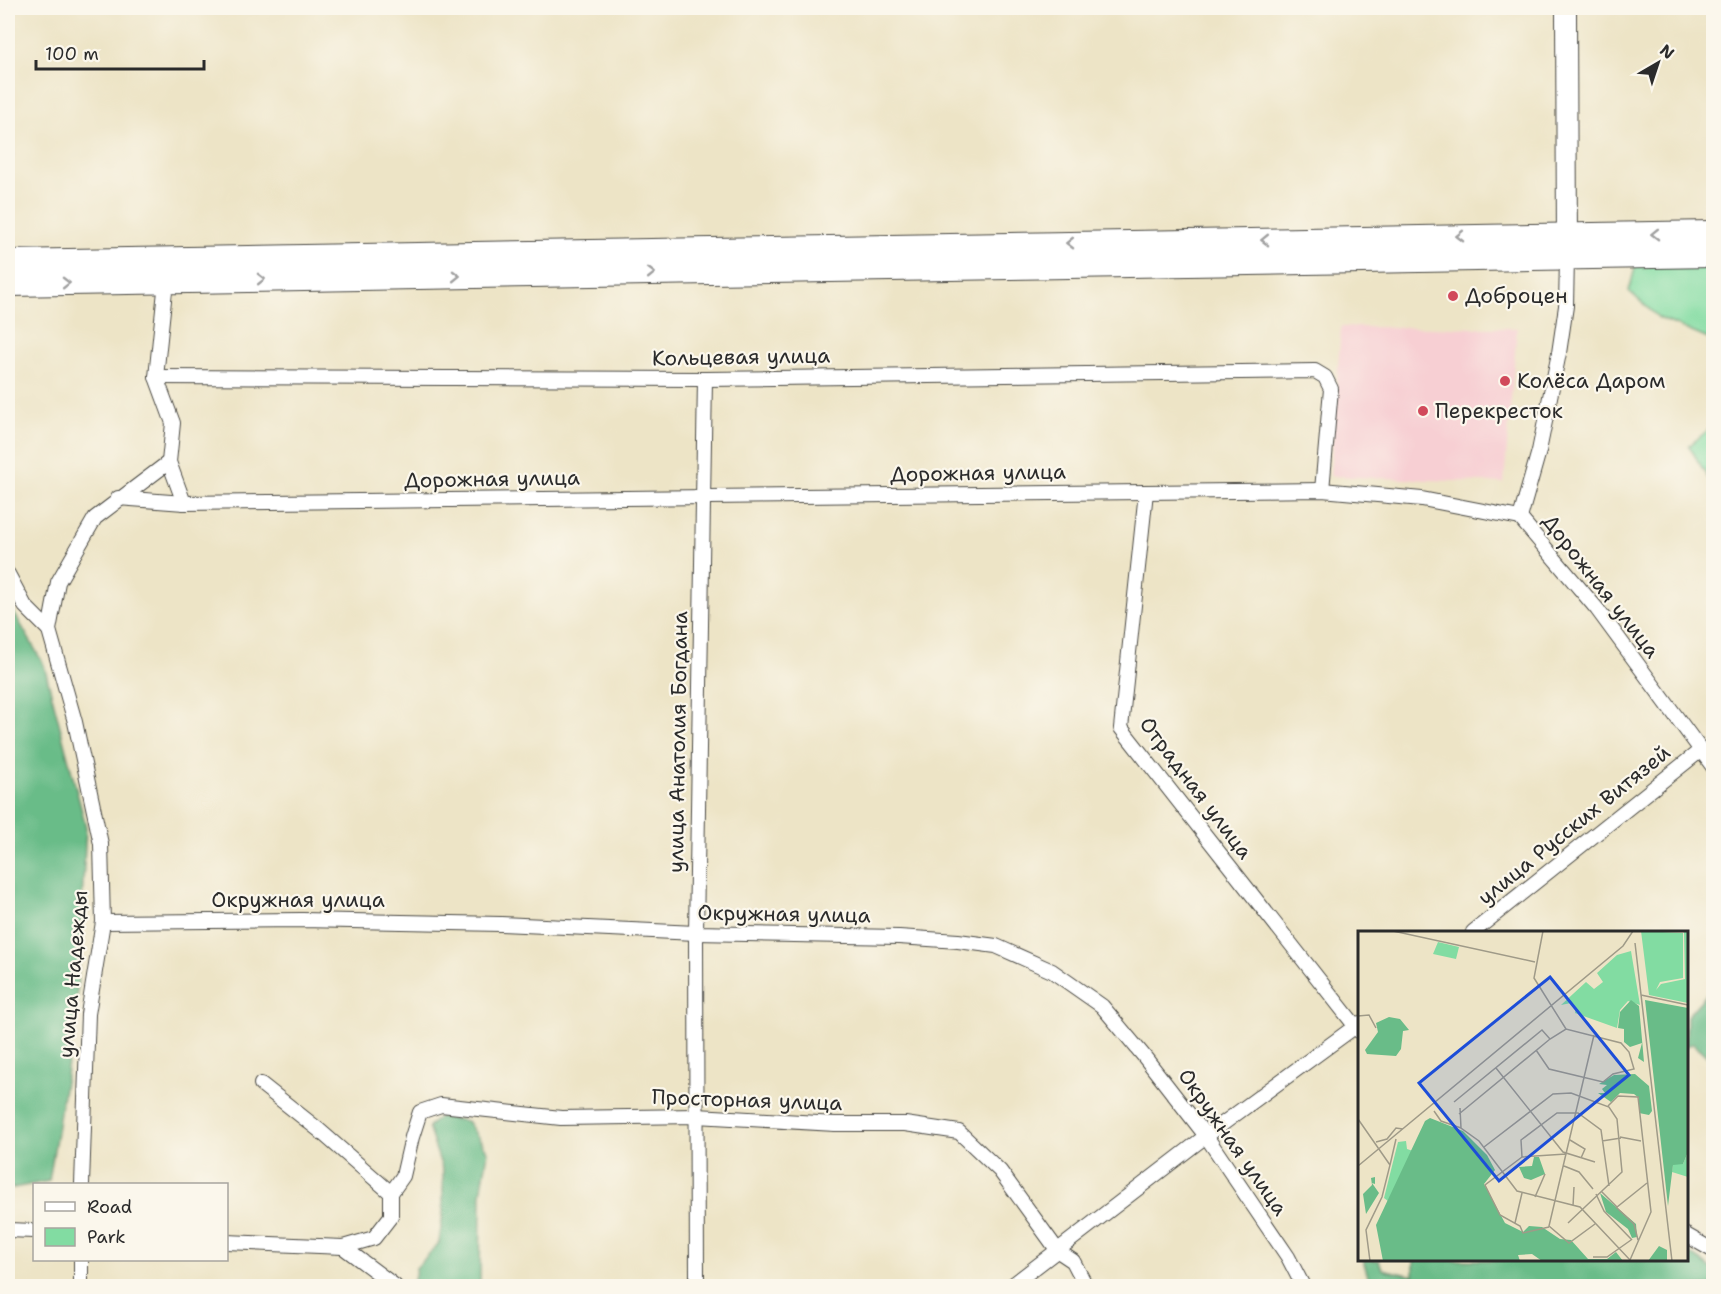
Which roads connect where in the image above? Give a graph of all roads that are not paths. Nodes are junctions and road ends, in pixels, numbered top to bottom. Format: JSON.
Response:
{"nodes":[{"id":1,"x":1566,"y":8,"type":"edge"},
{"id":2,"x":1713,"y":233,"type":"edge"},
{"id":3,"x":1567,"y":247,"type":"junction"},
{"id":4,"x":1713,"y":255,"type":"edge"},
{"id":5,"x":8,"y":262,"type":"edge"},
{"id":6,"x":166,"y":281,"type":"junction"},
{"id":7,"x":8,"y":284,"type":"edge"},
{"id":8,"x":156,"y":377,"type":"junction"},
{"id":9,"x":705,"y":379,"type":"junction"},
{"id":10,"x":169,"y":462,"type":"junction"},
{"id":11,"x":1322,"y":490,"type":"junction"},
{"id":12,"x":1146,"y":492,"type":"junction"},
{"id":13,"x":703,"y":497,"type":"junction"},
{"id":14,"x":118,"y":498,"type":"junction"},
{"id":15,"x":184,"y":504,"type":"junction"},
{"id":16,"x":1520,"y":518,"type":"junction"},
{"id":17,"x":8,"y":574,"type":"edge"},
{"id":18,"x":49,"y":630,"type":"junction"},
{"id":19,"x":1701,"y":750,"type":"junction"},
{"id":20,"x":1713,"y":768,"type":"edge"},
{"id":21,"x":103,"y":922,"type":"junction"},
{"id":22,"x":1475,"y":931,"type":"edge"},
{"id":23,"x":696,"y":933,"type":"junction"},
{"id":24,"x":1358,"y":1027,"type":"edge"},
{"id":25,"x":261,"y":1084,"type":"dead end"},
{"id":26,"x":697,"y":1116,"type":"junction"},
{"id":27,"x":1206,"y":1136,"type":"junction"},
{"id":28,"x":82,"y":1183,"type":"edge"},
{"id":29,"x":391,"y":1193,"type":"junction"},
{"id":30,"x":8,"y":1230,"type":"edge"},
{"id":31,"x":33,"y":1231,"type":"edge"},
{"id":32,"x":1688,"y":1236,"type":"edge"},
{"id":33,"x":228,"y":1242,"type":"edge"},
{"id":34,"x":343,"y":1247,"type":"junction"},
{"id":35,"x":1058,"y":1251,"type":"junction"},
{"id":36,"x":1713,"y":1251,"type":"edge"},
{"id":37,"x":81,"y":1261,"type":"edge"},
{"id":38,"x":81,"y":1287,"type":"edge"},
{"id":39,"x":395,"y":1287,"type":"edge"},
{"id":40,"x":697,"y":1287,"type":"edge"},
{"id":41,"x":1011,"y":1287,"type":"edge"},
{"id":42,"x":1086,"y":1287,"type":"edge"},
{"id":43,"x":1303,"y":1287,"type":"edge"}],
"edges":[{"from":1,"to":3,"type":"street"},
{"from":2,"to":3,"type":"highway","one_way":true},
{"from":3,"to":4,"type":"highway"},
{"from":3,"to":5,"type":"highway","one_way":true},
{"from":6,"to":3,"type":"highway","one_way":true},
{"from":3,"to":16,"type":"street"},
{"from":7,"to":6,"type":"highway","one_way":true},
{"from":6,"to":8,"type":"street"},
{"from":8,"to":9,"type":"street","name":"Кольцевая улица"},
{"from":8,"to":10,"type":"street"},
{"from":9,"to":11,"type":"street","name":"Кольцевая улица"},
{"from":9,"to":13,"type":"street","name":"улица Анатолия Богдана"},
{"from":10,"to":14,"type":"street","name":"улица Надежды"},
{"from":10,"to":15,"type":"street"},
{"from":11,"to":12,"type":"street","name":"Дорожная улица"},
{"from":11,"to":16,"type":"street","name":"Дорожная улица"},
{"from":12,"to":13,"type":"street","name":"Дорожная улица"},
{"from":12,"to":24,"type":"street","name":"Отрадная улица"},
{"from":13,"to":15,"type":"street","name":"Дорожная улица"},
{"from":13,"to":23,"type":"street","name":"улица Анатолия Богдана"},
{"from":14,"to":15,"type":"street","name":"Дорожная улица"},
{"from":14,"to":18,"type":"street","name":"улица Надежды"},
{"from":16,"to":19,"type":"street","name":"Дорожная улица"},
{"from":17,"to":18,"type":"street","name":"улица Надежды"},
{"from":18,"to":21,"type":"street","name":"улица Надежды"},
{"from":19,"to":20,"type":"street","name":"Дорожная улица"},
{"from":19,"to":22,"type":"street","name":"улица Русских Витязей"},
{"from":21,"to":23,"type":"street","name":"Окружная улица"},
{"from":21,"to":28,"type":"street","name":"улица Надежды"},
{"from":23,"to":26,"type":"street","name":"улица Анатолия Богдана"},
{"from":23,"to":27,"type":"street","name":"Окружная улица"},
{"from":24,"to":27,"type":"street"},
{"from":25,"to":29,"type":"street"},
{"from":26,"to":29,"type":"street","name":"Просторная улица"},
{"from":26,"to":35,"type":"street","name":"Просторная улица"},
{"from":26,"to":40,"type":"street","name":"улица Анатолия Богдана"},
{"from":27,"to":35,"type":"street"},
{"from":27,"to":43,"type":"street","name":"Окружная улица"},
{"from":29,"to":34,"type":"street","name":"Просторная улица"},
{"from":30,"to":31,"type":"street"},
{"from":32,"to":36,"type":"street"},
{"from":33,"to":34,"type":"street","name":"Просторная улица"},
{"from":34,"to":39,"type":"street"},
{"from":35,"to":41,"type":"street"},
{"from":35,"to":42,"type":"street","name":"Просторная улица"},
{"from":37,"to":38,"type":"street"}]}
